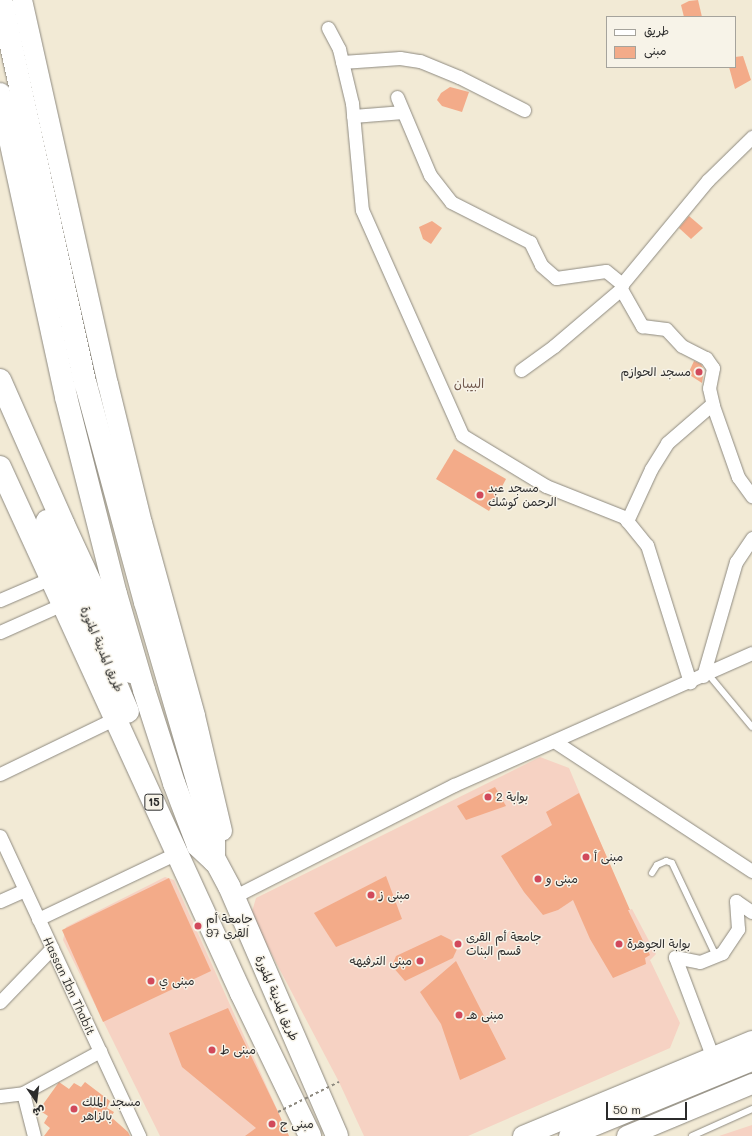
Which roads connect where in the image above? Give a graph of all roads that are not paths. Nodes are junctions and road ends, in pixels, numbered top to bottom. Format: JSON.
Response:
{"nodes":[{"id":1,"x":1,"y":0,"type":"edge"},
{"id":2,"x":22,"y":0,"type":"edge"},
{"id":3,"x":328,"y":28,"type":"dead end"},
{"id":4,"x":342,"y":62,"type":"junction"},
{"id":5,"x":0,"y":94,"type":"edge"},
{"id":6,"x":397,"y":97,"type":"dead end"},
{"id":7,"x":524,"y":110,"type":"dead end"},
{"id":8,"x":403,"y":112,"type":"junction"},
{"id":9,"x":353,"y":116,"type":"junction"},
{"id":10,"x":752,"y":136,"type":"edge"},
{"id":11,"x":622,"y":286,"type":"junction"},
{"id":12,"x":521,"y":370,"type":"dead end"},
{"id":13,"x":0,"y":380,"type":"edge"},
{"id":14,"x":0,"y":404,"type":"edge"},
{"id":15,"x":712,"y":404,"type":"junction"},
{"id":16,"x":0,"y":468,"type":"edge"},
{"id":17,"x":752,"y":496,"type":"edge"},
{"id":18,"x":627,"y":521,"type":"junction"},
{"id":19,"x":752,"y":538,"type":"edge"},
{"id":20,"x":51,"y":578,"type":"junction"},
{"id":21,"x":0,"y":600,"type":"edge"},
{"id":22,"x":63,"y":604,"type":"junction"},
{"id":23,"x":0,"y":632,"type":"edge"},
{"id":24,"x":752,"y":653,"type":"edge"},
{"id":25,"x":706,"y":675,"type":"junction"},
{"id":26,"x":690,"y":682,"type":"junction"},
{"id":27,"x":116,"y":718,"type":"junction"},
{"id":28,"x":752,"y":727,"type":"edge"},
{"id":29,"x":554,"y":741,"type":"junction"},
{"id":30,"x":0,"y":774,"type":"edge"},
{"id":31,"x":0,"y":836,"type":"edge"},
{"id":32,"x":177,"y":853,"type":"junction"},
{"id":33,"x":214,"y":861,"type":"junction"},
{"id":34,"x":752,"y":871,"type":"edge"},
{"id":35,"x":652,"y":873,"type":"dead end"},
{"id":36,"x":25,"y":890,"type":"junction"},
{"id":37,"x":231,"y":892,"type":"junction"},
{"id":38,"x":196,"y":895,"type":"junction"},
{"id":39,"x":0,"y":900,"type":"edge"},
{"id":40,"x":752,"y":912,"type":"edge"},
{"id":41,"x":38,"y":918,"type":"junction"},
{"id":42,"x":52,"y":948,"type":"junction"},
{"id":43,"x":716,"y":956,"type":"junction"},
{"id":44,"x":0,"y":1002,"type":"edge"},
{"id":45,"x":752,"y":1041,"type":"edge"},
{"id":46,"x":100,"y":1051,"type":"junction"},
{"id":47,"x":713,"y":1058,"type":"junction"},
{"id":48,"x":752,"y":1061,"type":"edge"},
{"id":49,"x":752,"y":1073,"type":"edge"},
{"id":50,"x":752,"y":1084,"type":"edge"},
{"id":51,"x":23,"y":1093,"type":"junction"},
{"id":52,"x":0,"y":1096,"type":"edge"},
{"id":53,"x":752,"y":1108,"type":"edge"},
{"id":54,"x":334,"y":1127,"type":"edge"},
{"id":55,"x":34,"y":1136,"type":"edge"},
{"id":56,"x":139,"y":1136,"type":"edge"},
{"id":57,"x":310,"y":1136,"type":"edge"},
{"id":58,"x":344,"y":1136,"type":"edge"},
{"id":59,"x":523,"y":1136,"type":"edge"},
{"id":60,"x":569,"y":1136,"type":"edge"},
{"id":61,"x":600,"y":1136,"type":"edge"},
{"id":62,"x":627,"y":1136,"type":"edge"},
{"id":63,"x":692,"y":1136,"type":"edge"}],
"edges":[{"from":1,"to":33,"type":"highway"},
{"from":2,"to":37,"type":"main road"},
{"from":3,"to":4,"type":"street"},
{"from":4,"to":7,"type":"street"},
{"from":4,"to":9,"type":"street"},
{"from":5,"to":33,"type":"highway"},
{"from":6,"to":8,"type":"street"},
{"from":8,"to":9,"type":"street"},
{"from":8,"to":11,"type":"street"},
{"from":9,"to":18,"type":"street"},
{"from":10,"to":11,"type":"street"},
{"from":11,"to":12,"type":"street"},
{"from":11,"to":15,"type":"street"},
{"from":13,"to":33,"type":"highway"},
{"from":14,"to":38,"type":"highway","name":"طريق المدينة المنورة","number":"15"},
{"from":15,"to":17,"type":"street"},
{"from":15,"to":18,"type":"street"},
{"from":16,"to":20,"type":"highway","name":"طريق المدينة المنورة","number":"15"},
{"from":18,"to":26,"type":"street"},
{"from":19,"to":25,"type":"street"},
{"from":20,"to":21,"type":"street"},
{"from":20,"to":22,"type":"highway","name":"طريق المدينة المنورة","number":"15"},
{"from":22,"to":23,"type":"street"},
{"from":22,"to":27,"type":"highway","name":"طريق المدينة المنورة","number":"15"},
{"from":24,"to":25,"type":"street"},
{"from":25,"to":26,"type":"street"},
{"from":25,"to":28,"type":"lane"},
{"from":26,"to":29,"type":"street"},
{"from":27,"to":30,"type":"street"},
{"from":27,"to":32,"type":"highway","name":"طريق المدينة المنورة","number":"15"},
{"from":29,"to":34,"type":"street"},
{"from":29,"to":37,"type":"street"},
{"from":31,"to":36,"type":"street","name":"Hassan Ibn Thabit"},
{"from":32,"to":38,"type":"highway","name":"طريق المدينة المنورة","number":"15"},
{"from":32,"to":41,"type":"street"},
{"from":33,"to":37,"type":"highway","name":"طريق المدينة المنورة"},
{"from":35,"to":43,"type":"lane"},
{"from":36,"to":39,"type":"street"},
{"from":36,"to":41,"type":"street","name":"Hassan Ibn Thabit"},
{"from":37,"to":54,"type":"highway","name":"طريق المدينة المنورة"},
{"from":38,"to":57,"type":"highway","name":"طريق المدينة المنورة","number":"15"},
{"from":40,"to":43,"type":"street"},
{"from":41,"to":42,"type":"street","name":"Hassan Ibn Thabit"},
{"from":42,"to":44,"type":"street"},
{"from":42,"to":46,"type":"street","name":"Hassan Ibn Thabit"},
{"from":43,"to":47,"type":"street"},
{"from":45,"to":47,"type":"main road"},
{"from":46,"to":51,"type":"street"},
{"from":46,"to":56,"type":"street","name":"Hassan Ibn Thabit"},
{"from":47,"to":59,"type":"main road"},
{"from":48,"to":60,"type":"main road"},
{"from":49,"to":61,"type":"main road"},
{"from":50,"to":62,"type":"main road"},
{"from":51,"to":52,"type":"street"},
{"from":51,"to":55,"type":"street"},
{"from":53,"to":63,"type":"lane"},
{"from":54,"to":58,"type":"main road"}]}
